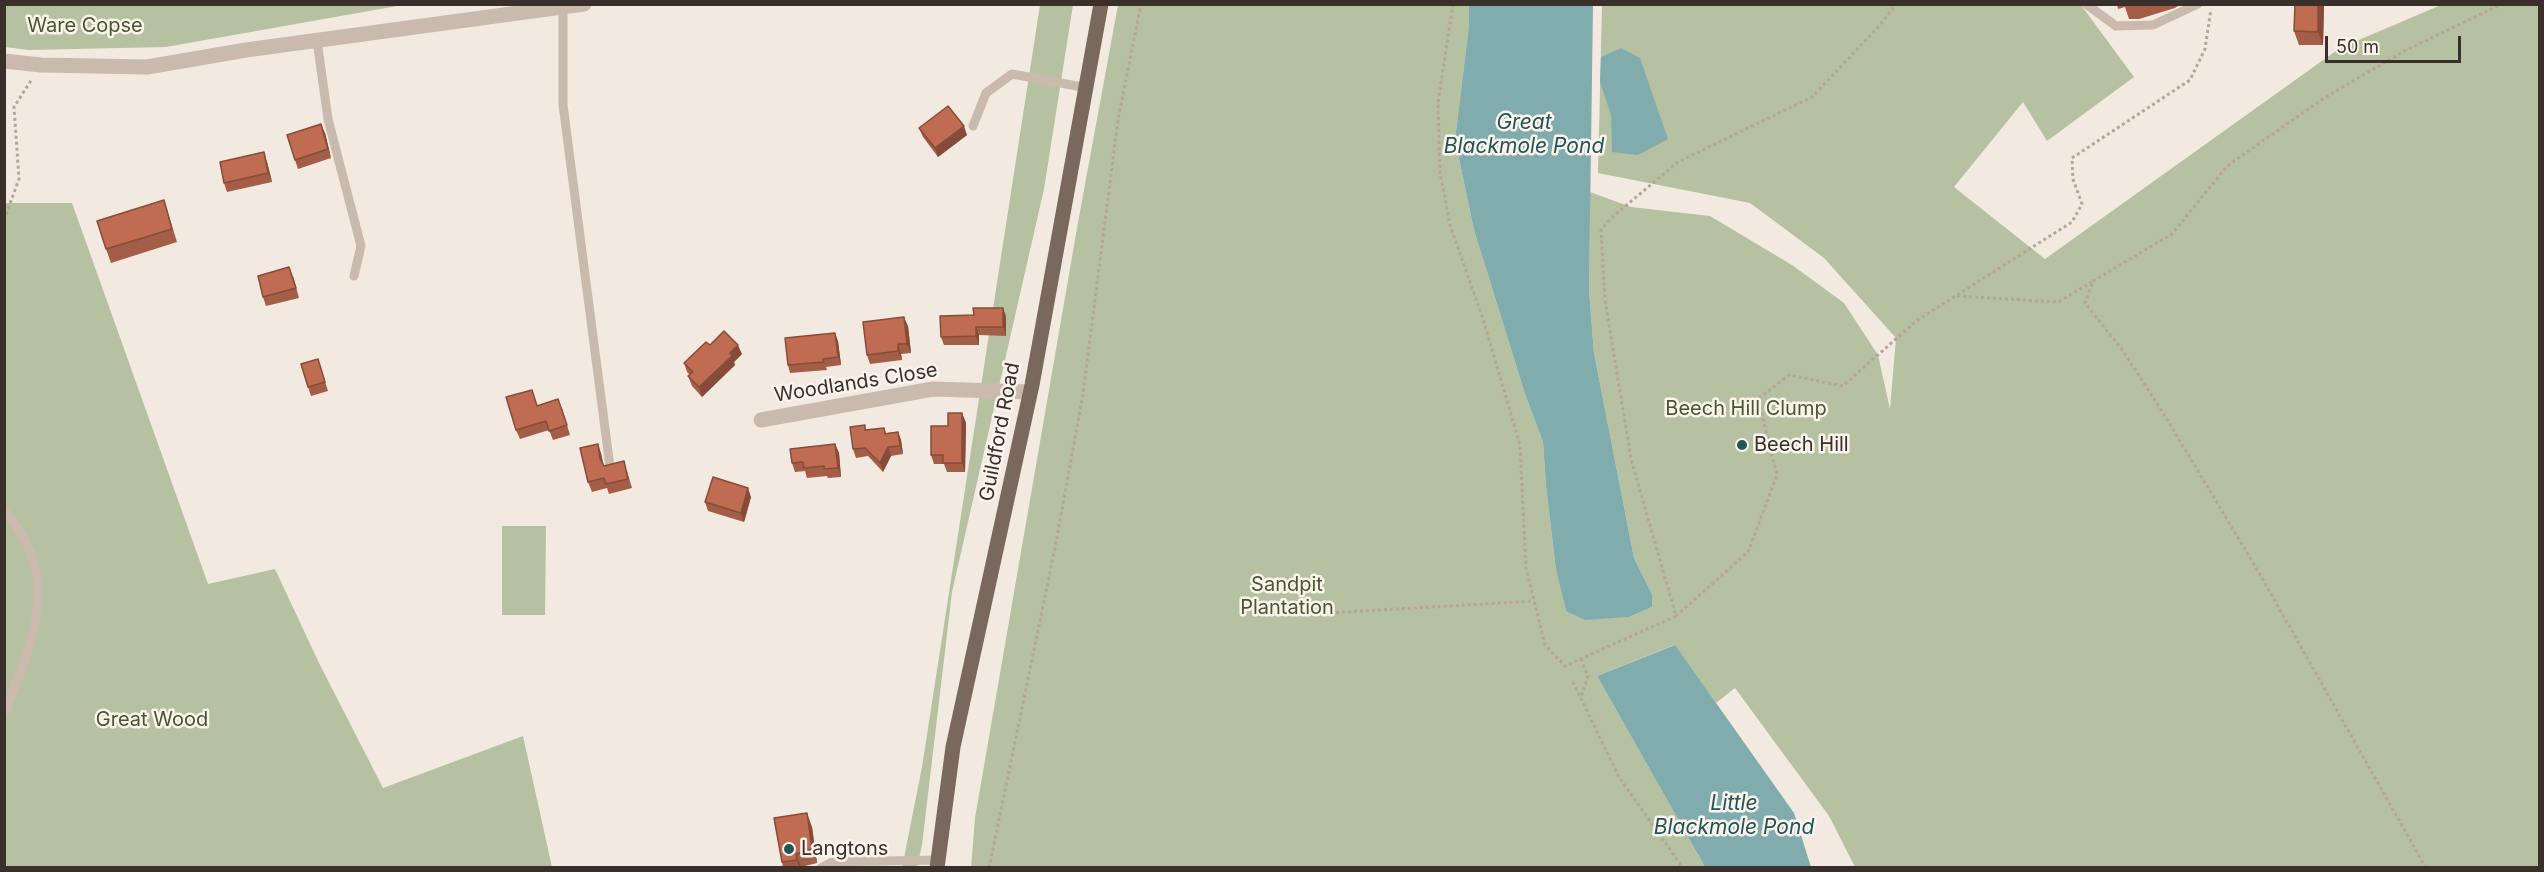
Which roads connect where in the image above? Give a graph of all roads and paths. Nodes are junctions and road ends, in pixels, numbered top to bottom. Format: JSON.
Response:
{"nodes":[{"id":1,"x":584,"y":4,"type":"edge"},
{"id":2,"x":1101,"y":4,"type":"edge"},
{"id":3,"x":1141,"y":4,"type":"edge"},
{"id":4,"x":1453,"y":4,"type":"edge"},
{"id":5,"x":1896,"y":4,"type":"edge"},
{"id":6,"x":2086,"y":4,"type":"edge"},
{"id":7,"x":2198,"y":4,"type":"edge"},
{"id":8,"x":2211,"y":4,"type":"edge"},
{"id":9,"x":2502,"y":4,"type":"edge"},
{"id":10,"x":563,"y":9,"type":"junction"},
{"id":11,"x":317,"y":41,"type":"junction"},
{"id":12,"x":4,"y":61,"type":"edge"},
{"id":13,"x":40,"y":65,"type":"junction"},
{"id":14,"x":1088,"y":88,"type":"junction"},
{"id":15,"x":973,"y":126,"type":"dead end"},
{"id":16,"x":4,"y":220,"type":"edge"},
{"id":17,"x":354,"y":276,"type":"dead end"},
{"id":18,"x":2094,"y":281,"type":"junction"},
{"id":19,"x":1955,"y":296,"type":"junction"},
{"id":20,"x":1030,"y":392,"type":"junction"},
{"id":21,"x":760,"y":420,"type":"dead end"},
{"id":22,"x":610,"y":467,"type":"edge"},
{"id":23,"x":4,"y":510,"type":"edge"},
{"id":24,"x":1534,"y":601,"type":"junction"},
{"id":25,"x":1312,"y":614,"type":"dead end"},
{"id":26,"x":1676,"y":616,"type":"junction"},
{"id":27,"x":1581,"y":659,"type":"junction"},
{"id":28,"x":1573,"y":682,"type":"dead end"},
{"id":29,"x":1580,"y":698,"type":"junction"},
{"id":30,"x":4,"y":714,"type":"edge"},
{"id":31,"x":937,"y":863,"type":"edge"},
{"id":32,"x":821,"y":867,"type":"edge"},
{"id":33,"x":989,"y":867,"type":"edge"},
{"id":34,"x":1683,"y":867,"type":"edge"},
{"id":35,"x":2426,"y":867,"type":"edge"}],
"edges":[{"from":1,"to":10,"type":"street"},
{"from":2,"to":14,"type":"main road","name":"Guildford Road"},
{"from":3,"to":33,"type":"path"},
{"from":4,"to":24,"type":"path"},
{"from":5,"to":26,"type":"path"},
{"from":6,"to":7,"type":"lane"},
{"from":8,"to":19,"type":"path"},
{"from":9,"to":18,"type":"path"},
{"from":10,"to":11,"type":"street"},
{"from":10,"to":22,"type":"lane"},
{"from":11,"to":13,"type":"street"},
{"from":11,"to":17,"type":"lane"},
{"from":12,"to":13,"type":"street"},
{"from":13,"to":16,"type":"path"},
{"from":14,"to":15,"type":"lane"},
{"from":14,"to":20,"type":"main road","name":"Guildford Road"},
{"from":18,"to":19,"type":"path"},
{"from":18,"to":35,"type":"path"},
{"from":19,"to":26,"type":"path"},
{"from":20,"to":21,"type":"street","name":"Woodlands Close"},
{"from":20,"to":31,"type":"main road","name":"Guildford Road"},
{"from":23,"to":30,"type":"lane"},
{"from":24,"to":25,"type":"path"},
{"from":24,"to":27,"type":"path"},
{"from":26,"to":27,"type":"path"},
{"from":27,"to":29,"type":"path"},
{"from":28,"to":29,"type":"path"},
{"from":29,"to":34,"type":"path"},
{"from":31,"to":32,"type":"lane"}]}
